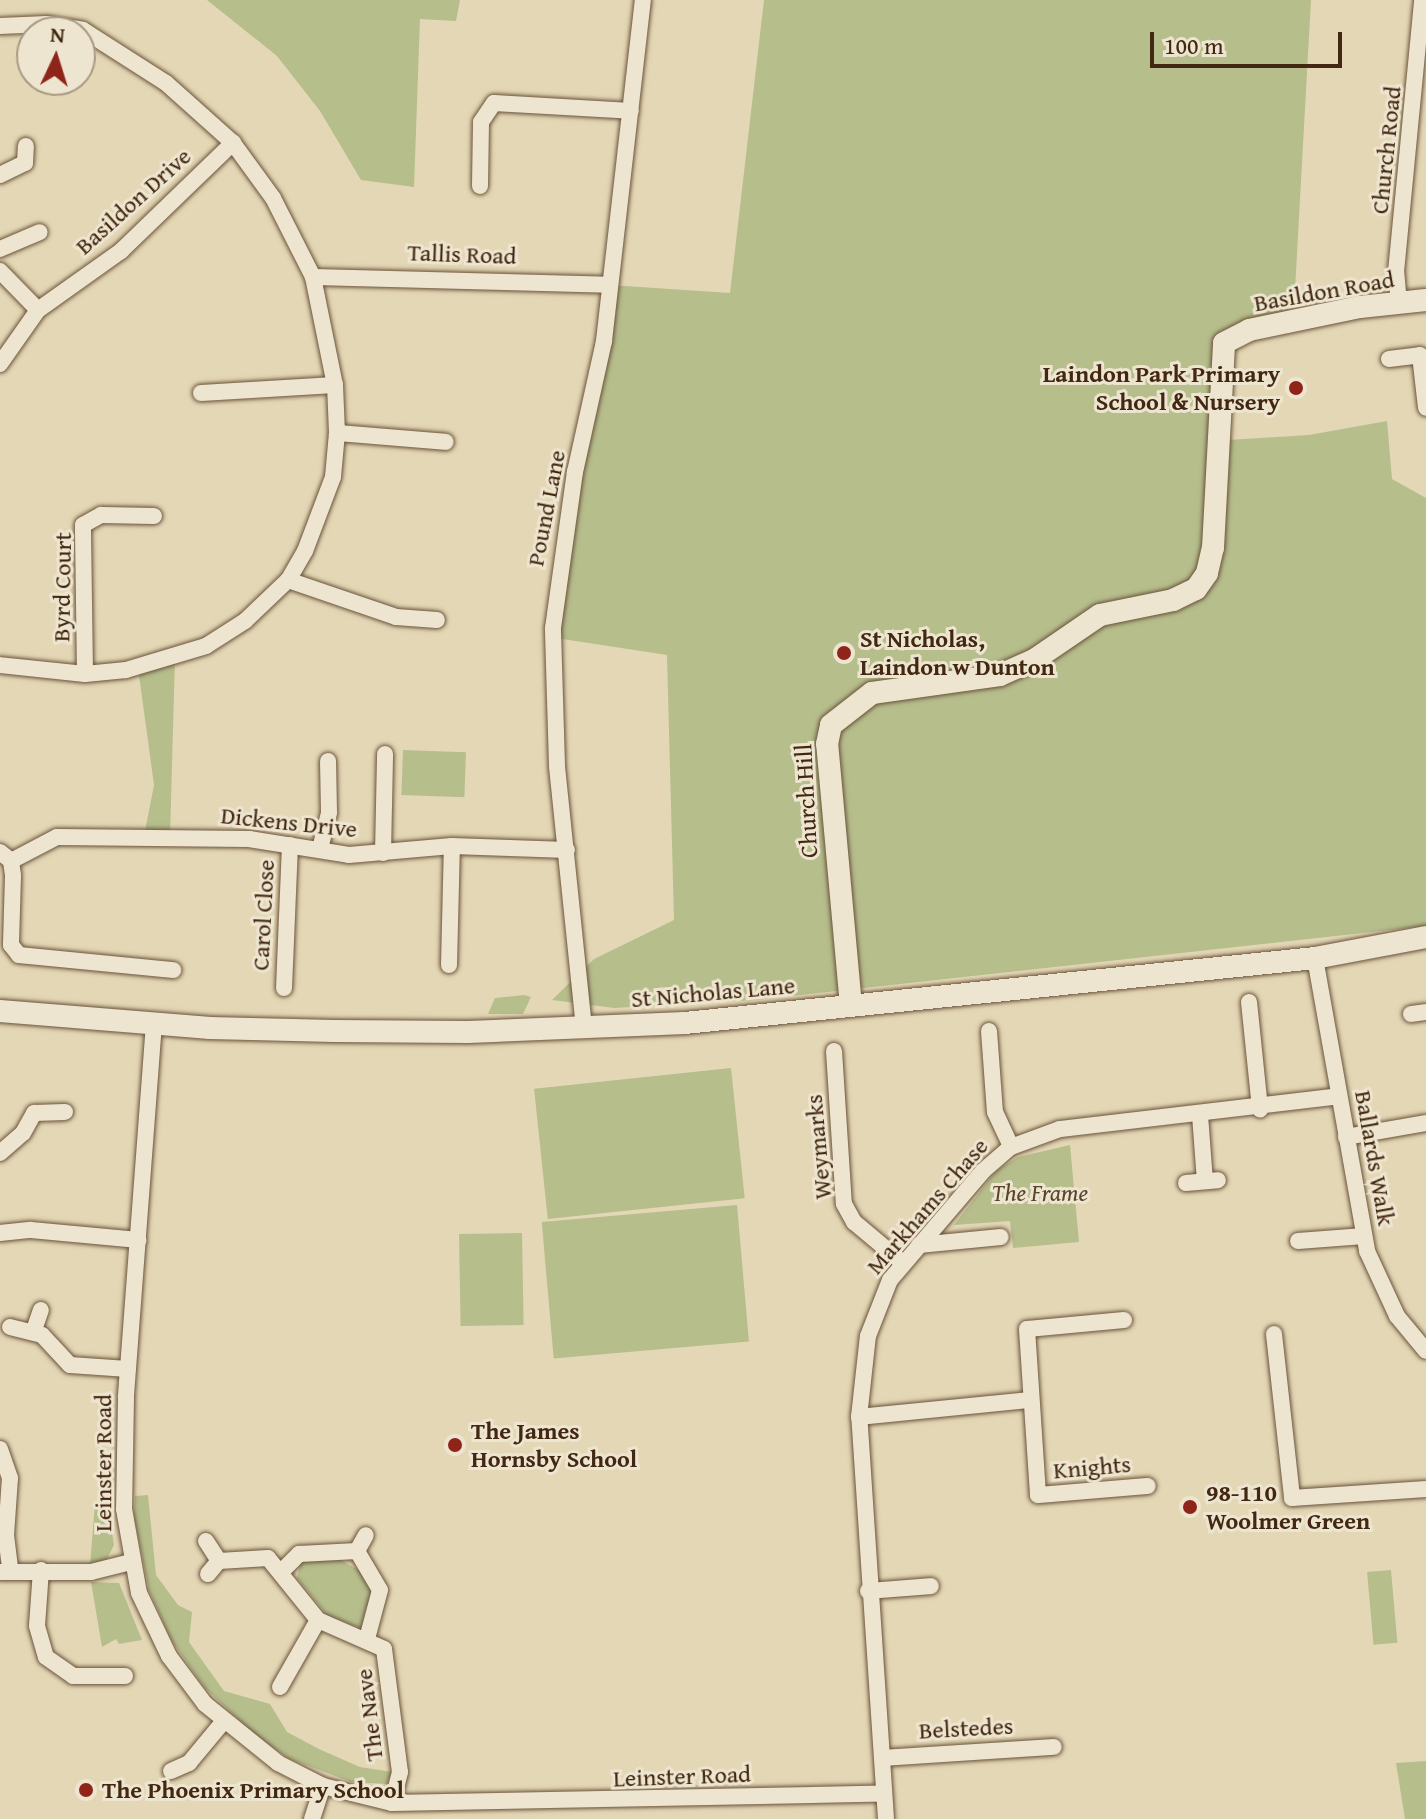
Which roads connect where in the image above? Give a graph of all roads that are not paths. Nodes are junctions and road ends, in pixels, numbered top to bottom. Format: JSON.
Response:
{"nodes":[{"id":1,"x":643,"y":0,"type":"edge"},
{"id":2,"x":1422,"y":0,"type":"edge"},
{"id":3,"x":0,"y":26,"type":"edge"},
{"id":4,"x":631,"y":111,"type":"junction"},
{"id":5,"x":233,"y":143,"type":"junction"},
{"id":6,"x":26,"y":146,"type":"dead end"},
{"id":7,"x":0,"y":175,"type":"edge"},
{"id":8,"x":480,"y":186,"type":"dead end"},
{"id":9,"x":40,"y":232,"type":"dead end"},
{"id":10,"x":0,"y":249,"type":"edge"},
{"id":11,"x":0,"y":271,"type":"edge"},
{"id":12,"x":313,"y":277,"type":"junction"},
{"id":13,"x":610,"y":285,"type":"junction"},
{"id":14,"x":1426,"y":300,"type":"edge"},
{"id":15,"x":1399,"y":304,"type":"junction"},
{"id":16,"x":38,"y":310,"type":"junction"},
{"id":17,"x":1233,"y":337,"type":"joint"},
{"id":18,"x":1389,"y":359,"type":"dead end"},
{"id":19,"x":0,"y":364,"type":"edge"},
{"id":20,"x":1424,"y":382,"type":"edge"},
{"id":21,"x":335,"y":385,"type":"junction"},
{"id":22,"x":201,"y":393,"type":"dead end"},
{"id":23,"x":1426,"y":408,"type":"edge"},
{"id":24,"x":337,"y":433,"type":"junction"},
{"id":25,"x":446,"y":442,"type":"dead end"},
{"id":26,"x":154,"y":516,"type":"dead end"},
{"id":27,"x":288,"y":580,"type":"junction"},
{"id":28,"x":437,"y":620,"type":"dead end"},
{"id":29,"x":0,"y":665,"type":"edge"},
{"id":30,"x":85,"y":674,"type":"junction"},
{"id":31,"x":385,"y":754,"type":"dead end"},
{"id":32,"x":328,"y":761,"type":"dead end"},
{"id":33,"x":290,"y":845,"type":"junction"},
{"id":34,"x":452,"y":846,"type":"junction"},
{"id":35,"x":320,"y":849,"type":"junction"},
{"id":36,"x":567,"y":850,"type":"junction"},
{"id":37,"x":383,"y":853,"type":"junction"},
{"id":38,"x":5,"y":857,"type":"edge"},
{"id":39,"x":1426,"y":937,"type":"edge"},
{"id":40,"x":0,"y":955,"type":"edge"},
{"id":41,"x":19,"y":955,"type":"junction"},
{"id":42,"x":1315,"y":958,"type":"junction"},
{"id":43,"x":449,"y":965,"type":"dead end"},
{"id":44,"x":173,"y":970,"type":"dead end"},
{"id":45,"x":284,"y":988,"type":"dead end"},
{"id":46,"x":1249,"y":1002,"type":"dead end"},
{"id":47,"x":851,"y":1006,"type":"junction"},
{"id":48,"x":0,"y":1011,"type":"edge"},
{"id":49,"x":154,"y":1023,"type":"junction"},
{"id":50,"x":584,"y":1028,"type":"junction"},
{"id":51,"x":989,"y":1031,"type":"dead end"},
{"id":52,"x":834,"y":1051,"type":"dead end"},
{"id":53,"x":1339,"y":1096,"type":"junction"},
{"id":54,"x":1260,"y":1109,"type":"junction"},
{"id":55,"x":65,"y":1112,"type":"dead end"},
{"id":56,"x":1200,"y":1115,"type":"junction"},
{"id":57,"x":1426,"y":1123,"type":"edge"},
{"id":58,"x":1346,"y":1137,"type":"junction"},
{"id":59,"x":1011,"y":1147,"type":"junction"},
{"id":60,"x":0,"y":1153,"type":"edge"},
{"id":61,"x":1186,"y":1183,"type":"dead end"},
{"id":62,"x":1,"y":1228,"type":"edge"},
{"id":63,"x":1364,"y":1236,"type":"junction"},
{"id":64,"x":1001,"y":1237,"type":"dead end"},
{"id":65,"x":139,"y":1240,"type":"junction"},
{"id":66,"x":1298,"y":1241,"type":"dead end"},
{"id":67,"x":919,"y":1245,"type":"junction"},
{"id":68,"x":903,"y":1263,"type":"junction"},
{"id":69,"x":41,"y":1310,"type":"dead end"},
{"id":70,"x":1124,"y":1320,"type":"dead end"},
{"id":71,"x":10,"y":1327,"type":"dead end"},
{"id":72,"x":34,"y":1330,"type":"junction"},
{"id":73,"x":1274,"y":1334,"type":"dead end"},
{"id":74,"x":1426,"y":1351,"type":"edge"},
{"id":75,"x":128,"y":1369,"type":"junction"},
{"id":76,"x":1030,"y":1400,"type":"junction"},
{"id":77,"x":859,"y":1417,"type":"junction"},
{"id":78,"x":0,"y":1449,"type":"edge"},
{"id":79,"x":1148,"y":1486,"type":"dead end"},
{"id":80,"x":1426,"y":1489,"type":"edge"},
{"id":81,"x":366,"y":1535,"type":"dead end"},
{"id":82,"x":206,"y":1541,"type":"dead end"},
{"id":83,"x":357,"y":1551,"type":"junction"},
{"id":84,"x":219,"y":1561,"type":"junction"},
{"id":85,"x":131,"y":1562,"type":"junction"},
{"id":86,"x":41,"y":1570,"type":"junction"},
{"id":87,"x":283,"y":1570,"type":"junction"},
{"id":88,"x":5,"y":1571,"type":"edge"},
{"id":89,"x":208,"y":1574,"type":"dead end"},
{"id":90,"x":931,"y":1586,"type":"dead end"},
{"id":91,"x":868,"y":1591,"type":"junction"},
{"id":92,"x":318,"y":1620,"type":"junction"},
{"id":93,"x":367,"y":1639,"type":"junction"},
{"id":94,"x":125,"y":1676,"type":"dead end"},
{"id":95,"x":280,"y":1687,"type":"dead end"},
{"id":96,"x":224,"y":1721,"type":"junction"},
{"id":97,"x":1054,"y":1747,"type":"dead end"},
{"id":98,"x":882,"y":1758,"type":"junction"},
{"id":99,"x":171,"y":1771,"type":"dead end"},
{"id":100,"x":323,"y":1786,"type":"junction"},
{"id":101,"x":883,"y":1794,"type":"junction"},
{"id":102,"x":392,"y":1803,"type":"junction"},
{"id":103,"x":312,"y":1819,"type":"edge"},
{"id":104,"x":886,"y":1819,"type":"edge"}],
"edges":[{"from":1,"to":4,"type":"street","name":"Pound Lane"},
{"from":2,"to":15,"type":"street","name":"Church Road"},
{"from":3,"to":5,"type":"street"},
{"from":4,"to":8,"type":"street"},
{"from":4,"to":13,"type":"street","name":"Pound Lane"},
{"from":5,"to":12,"type":"street"},
{"from":5,"to":16,"type":"street","name":"Basildon Drive"},
{"from":6,"to":7,"type":"street"},
{"from":9,"to":10,"type":"street"},
{"from":11,"to":16,"type":"street"},
{"from":12,"to":13,"type":"street","name":"Tallis Road"},
{"from":12,"to":21,"type":"street"},
{"from":13,"to":36,"type":"street","name":"Pound Lane"},
{"from":14,"to":15,"type":"main road","name":"Basildon Road"},
{"from":15,"to":17,"type":"main road","name":"Basildon Road"},
{"from":16,"to":19,"type":"street","name":"Basildon Drive"},
{"from":17,"to":47,"type":"main road","name":"Church Hill"},
{"from":18,"to":20,"type":"street"},
{"from":20,"to":23,"type":"street"},
{"from":21,"to":22,"type":"street"},
{"from":21,"to":24,"type":"street"},
{"from":24,"to":25,"type":"street"},
{"from":24,"to":27,"type":"street"},
{"from":26,"to":30,"type":"street","name":"Byrd Court"},
{"from":27,"to":28,"type":"street"},
{"from":27,"to":30,"type":"street"},
{"from":29,"to":30,"type":"street"},
{"from":31,"to":37,"type":"street"},
{"from":32,"to":35,"type":"street"},
{"from":33,"to":35,"type":"street","name":"Dickens Drive"},
{"from":33,"to":38,"type":"street","name":"Dickens Drive"},
{"from":33,"to":45,"type":"street","name":"Carol Close"},
{"from":34,"to":36,"type":"street","name":"Dickens Drive"},
{"from":34,"to":37,"type":"street","name":"Dickens Drive"},
{"from":34,"to":43,"type":"street"},
{"from":35,"to":37,"type":"street","name":"Dickens Drive"},
{"from":36,"to":50,"type":"street","name":"Pound Lane"},
{"from":38,"to":41,"type":"street"},
{"from":39,"to":42,"type":"main road","name":"St Nicholas Lane"},
{"from":40,"to":41,"type":"street"},
{"from":41,"to":44,"type":"street"},
{"from":42,"to":47,"type":"main road","name":"St Nicholas Lane"},
{"from":42,"to":53,"type":"street","name":"Ballards Walk"},
{"from":46,"to":54,"type":"street"},
{"from":47,"to":50,"type":"main road","name":"St Nicholas Lane"},
{"from":48,"to":49,"type":"main road","name":"St Nicholas Lane"},
{"from":49,"to":50,"type":"main road","name":"St Nicholas Lane"},
{"from":49,"to":65,"type":"street","name":"Leinster Road"},
{"from":51,"to":59,"type":"street"},
{"from":52,"to":68,"type":"street","name":"Weymarks"},
{"from":53,"to":54,"type":"street","name":"Markhams Chase"},
{"from":53,"to":58,"type":"street","name":"Ballards Walk"},
{"from":54,"to":56,"type":"street","name":"Markhams Chase"},
{"from":55,"to":60,"type":"street"},
{"from":56,"to":59,"type":"street","name":"Markhams Chase"},
{"from":56,"to":61,"type":"street"},
{"from":57,"to":58,"type":"street"},
{"from":58,"to":63,"type":"street","name":"Ballards Walk"},
{"from":59,"to":67,"type":"street","name":"Markhams Chase"},
{"from":62,"to":65,"type":"street"},
{"from":63,"to":66,"type":"street"},
{"from":63,"to":74,"type":"street","name":"Ballards Walk"},
{"from":64,"to":67,"type":"street"},
{"from":65,"to":75,"type":"street","name":"Leinster Road"},
{"from":67,"to":68,"type":"street","name":"Markhams Chase"},
{"from":68,"to":77,"type":"street","name":"Markhams Chase"},
{"from":69,"to":72,"type":"street"},
{"from":70,"to":76,"type":"street","name":"Knights"},
{"from":71,"to":72,"type":"street"},
{"from":72,"to":75,"type":"street"},
{"from":73,"to":80,"type":"street"},
{"from":75,"to":85,"type":"street","name":"Leinster Road"},
{"from":76,"to":77,"type":"street"},
{"from":76,"to":79,"type":"street","name":"Knights"},
{"from":77,"to":91,"type":"street","name":"Markhams Chase"},
{"from":78,"to":88,"type":"street"},
{"from":81,"to":83,"type":"street"},
{"from":82,"to":84,"type":"street"},
{"from":83,"to":87,"type":"street"},
{"from":83,"to":93,"type":"street"},
{"from":84,"to":87,"type":"street"},
{"from":84,"to":89,"type":"street"},
{"from":85,"to":86,"type":"street"},
{"from":85,"to":96,"type":"street","name":"Leinster Road"},
{"from":86,"to":88,"type":"street"},
{"from":86,"to":94,"type":"street"},
{"from":87,"to":92,"type":"street"},
{"from":90,"to":91,"type":"street"},
{"from":91,"to":98,"type":"street","name":"Markhams Chase"},
{"from":92,"to":93,"type":"street","name":"The Nave"},
{"from":92,"to":95,"type":"street"},
{"from":93,"to":102,"type":"street","name":"The Nave"},
{"from":96,"to":99,"type":"street"},
{"from":96,"to":100,"type":"street","name":"Leinster Road"},
{"from":97,"to":98,"type":"street","name":"Belstedes"},
{"from":98,"to":101,"type":"street","name":"Markhams Chase"},
{"from":100,"to":102,"type":"street","name":"Leinster Road"},
{"from":100,"to":103,"type":"street"},
{"from":101,"to":102,"type":"street","name":"Leinster Road"},
{"from":101,"to":104,"type":"street","name":"Markhams Chase"}]}
